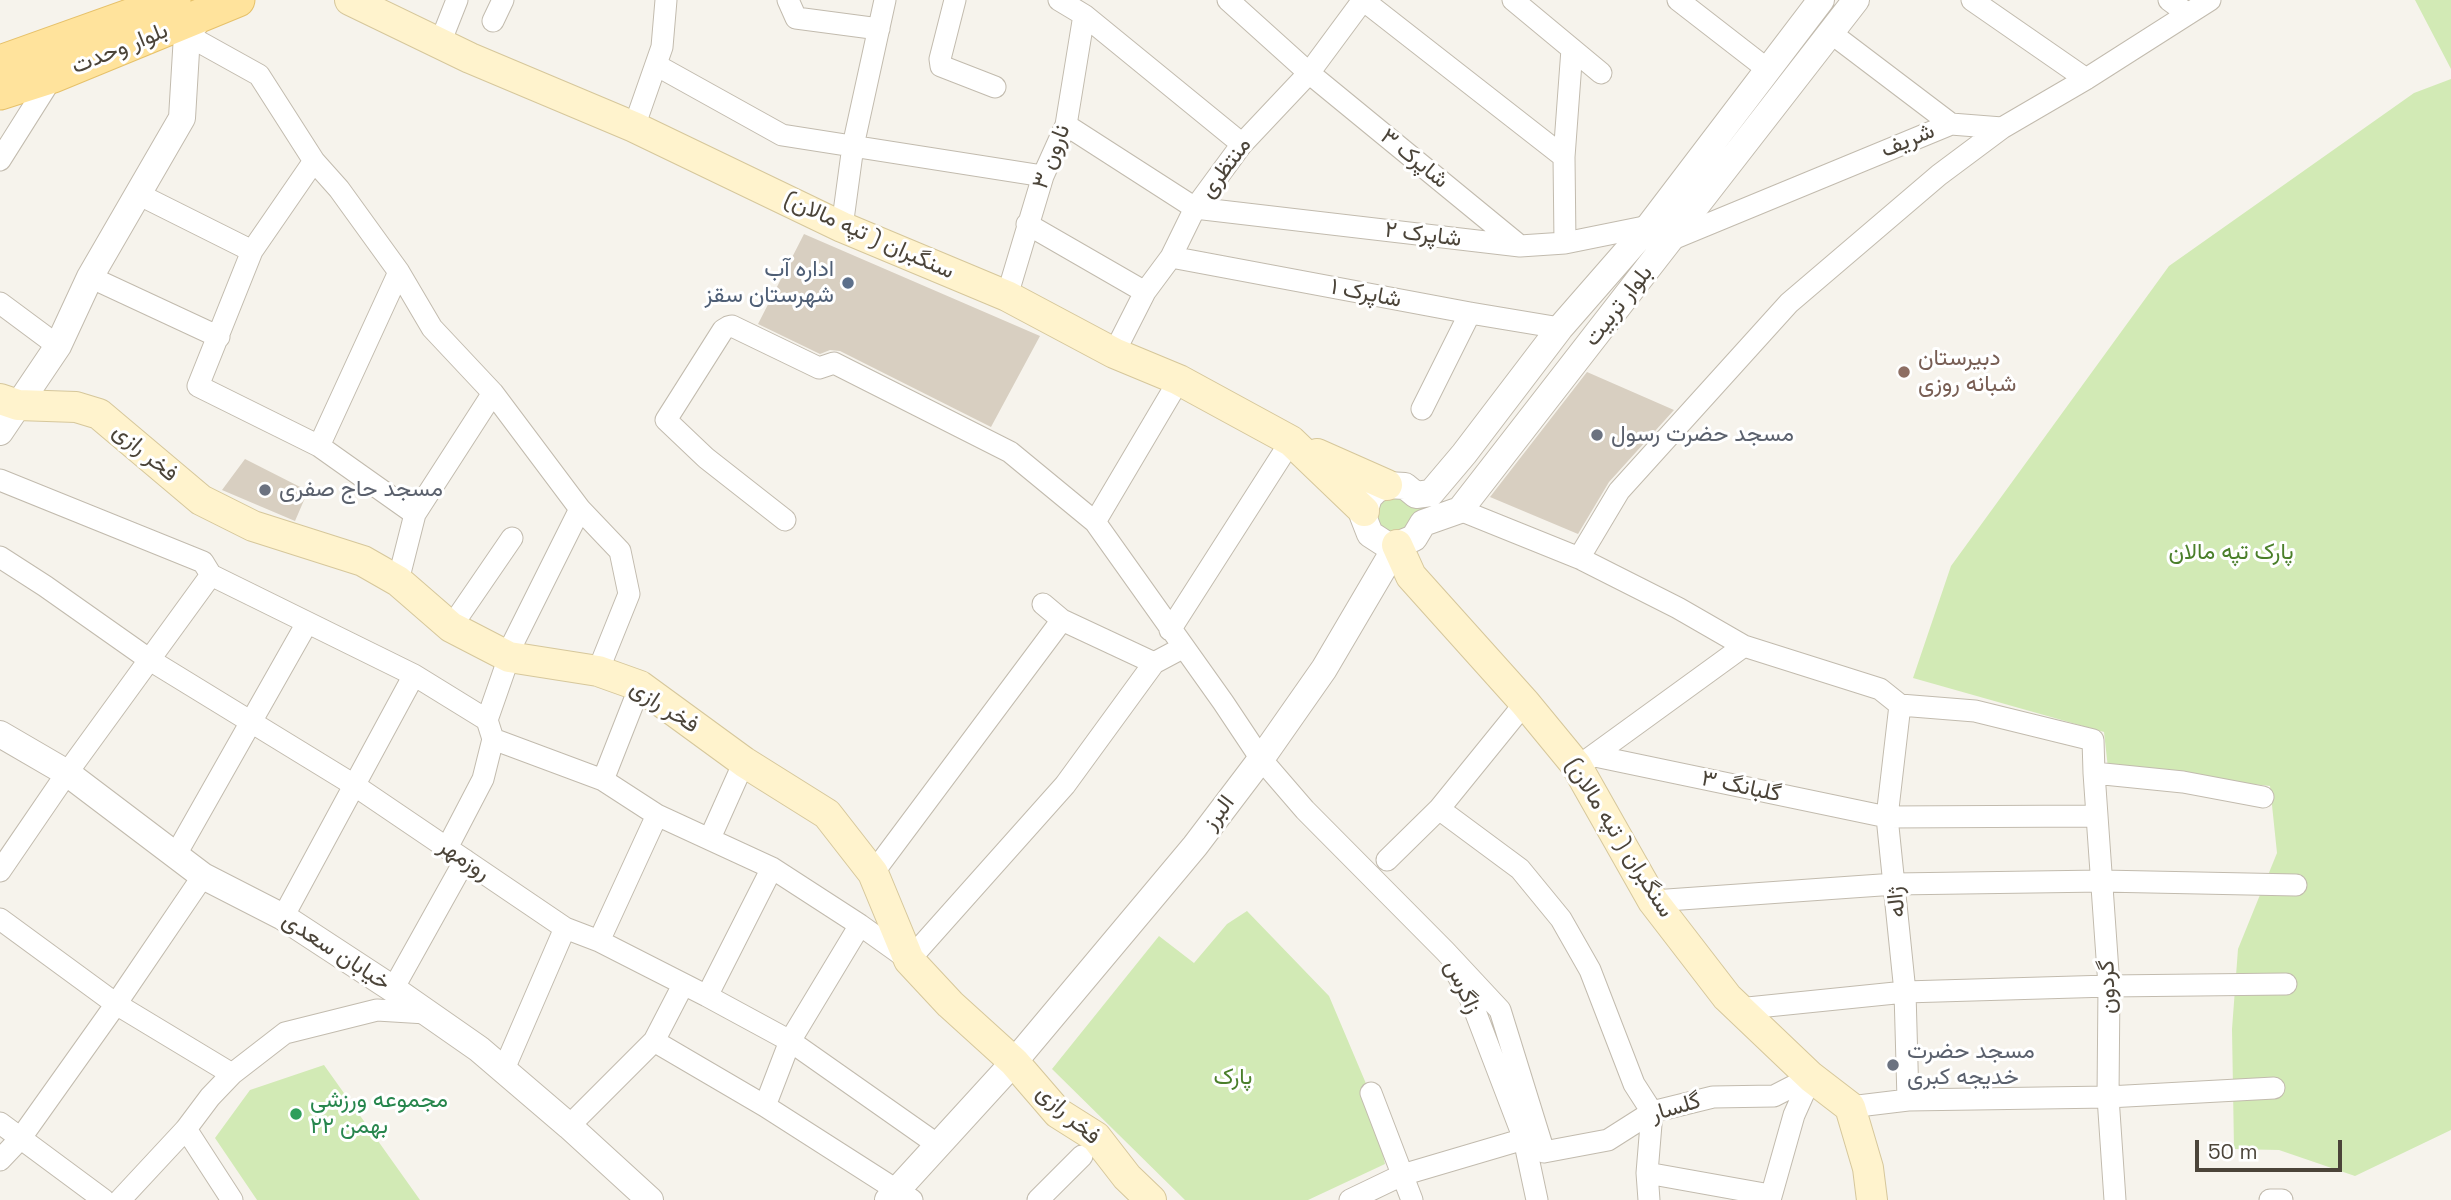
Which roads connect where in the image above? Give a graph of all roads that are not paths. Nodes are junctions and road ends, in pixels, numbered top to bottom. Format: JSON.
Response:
{"nodes":[{"id":1,"x":174,"y":0,"type":"edge"},
{"id":2,"x":350,"y":0,"type":"edge"},
{"id":3,"x":457,"y":0,"type":"edge"},
{"id":4,"x":503,"y":0,"type":"edge"},
{"id":5,"x":666,"y":0,"type":"edge"},
{"id":6,"x":788,"y":0,"type":"edge"},
{"id":7,"x":886,"y":0,"type":"edge"},
{"id":8,"x":955,"y":0,"type":"edge"},
{"id":9,"x":1059,"y":0,"type":"edge"},
{"id":10,"x":1227,"y":0,"type":"edge"},
{"id":11,"x":1363,"y":0,"type":"edge"},
{"id":12,"x":1513,"y":0,"type":"edge"},
{"id":13,"x":1678,"y":0,"type":"edge"},
{"id":14,"x":1821,"y":0,"type":"edge"},
{"id":15,"x":1856,"y":0,"type":"edge"},
{"id":16,"x":1972,"y":0,"type":"edge"},
{"id":17,"x":2169,"y":0,"type":"edge"},
{"id":18,"x":2210,"y":0,"type":"edge"},
{"id":19,"x":228,"y":4,"type":"edge"},
{"id":20,"x":2188,"y":14,"type":"junction"},
{"id":21,"x":1084,"y":15,"type":"junction"},
{"id":22,"x":493,"y":21,"type":"dead end"},
{"id":23,"x":879,"y":29,"type":"junction"},
{"id":24,"x":1831,"y":33,"type":"junction"},
{"id":25,"x":187,"y":35,"type":"junction"},
{"id":26,"x":440,"y":43,"type":"junction"},
{"id":27,"x":1572,"y":50,"type":"junction"},
{"id":28,"x":0,"y":62,"type":"edge"},
{"id":29,"x":656,"y":65,"type":"junction"},
{"id":30,"x":1768,"y":69,"type":"junction"},
{"id":31,"x":1309,"y":73,"type":"junction"},
{"id":32,"x":1601,"y":73,"type":"dead end"},
{"id":33,"x":53,"y":76,"type":"junction"},
{"id":34,"x":2086,"y":79,"type":"junction"},
{"id":35,"x":995,"y":87,"type":"dead end"},
{"id":36,"x":0,"y":93,"type":"edge"},
{"id":37,"x":1951,"y":124,"type":"junction"},
{"id":38,"x":1066,"y":125,"type":"junction"},
{"id":39,"x":634,"y":127,"type":"junction"},
{"id":40,"x":2002,"y":128,"type":"junction"},
{"id":41,"x":1242,"y":144,"type":"junction"},
{"id":42,"x":853,"y":146,"type":"junction"},
{"id":43,"x":1563,"y":157,"type":"junction"},
{"id":44,"x":0,"y":160,"type":"edge"},
{"id":45,"x":314,"y":161,"type":"junction"},
{"id":46,"x":1043,"y":176,"type":"junction"},
{"id":47,"x":138,"y":194,"type":"junction"},
{"id":48,"x":1195,"y":208,"type":"junction"},
{"id":49,"x":1027,"y":223,"type":"junction"},
{"id":50,"x":842,"y":227,"type":"junction"},
{"id":51,"x":1660,"y":233,"type":"junction"},
{"id":52,"x":1565,"y":243,"type":"junction"},
{"id":53,"x":1520,"y":246,"type":"junction"},
{"id":54,"x":252,"y":251,"type":"junction"},
{"id":55,"x":1171,"y":257,"type":"junction"},
{"id":56,"x":399,"y":272,"type":"junction"},
{"id":57,"x":90,"y":277,"type":"junction"},
{"id":58,"x":1145,"y":292,"type":"junction"},
{"id":59,"x":1007,"y":296,"type":"junction"},
{"id":60,"x":0,"y":303,"type":"edge"},
{"id":61,"x":1470,"y":313,"type":"junction"},
{"id":62,"x":1560,"y":328,"type":"junction"},
{"id":63,"x":219,"y":337,"type":"junction"},
{"id":64,"x":58,"y":345,"type":"junction"},
{"id":65,"x":1114,"y":353,"type":"junction"},
{"id":66,"x":1179,"y":380,"type":"junction"},
{"id":67,"x":493,"y":393,"type":"junction"},
{"id":68,"x":9,"y":402,"type":"edge"},
{"id":69,"x":1422,"y":410,"type":"dead end"},
{"id":70,"x":0,"y":432,"type":"edge"},
{"id":71,"x":1291,"y":441,"type":"junction"},
{"id":72,"x":319,"y":446,"type":"junction"},
{"id":73,"x":0,"y":480,"type":"edge"},
{"id":74,"x":1387,"y":485,"type":"junction"},
{"id":75,"x":1416,"y":495,"type":"junction"},
{"id":76,"x":580,"y":509,"type":"junction"},
{"id":77,"x":1460,"y":510,"type":"junction"},
{"id":78,"x":1364,"y":511,"type":"junction"},
{"id":79,"x":415,"y":513,"type":"junction"},
{"id":80,"x":785,"y":520,"type":"dead end"},
{"id":81,"x":1095,"y":522,"type":"junction"},
{"id":82,"x":1423,"y":523,"type":"junction"},
{"id":83,"x":512,"y":538,"type":"dead end"},
{"id":84,"x":1398,"y":545,"type":"junction"},
{"id":85,"x":0,"y":557,"type":"edge"},
{"id":86,"x":1579,"y":558,"type":"junction"},
{"id":87,"x":211,"y":575,"type":"junction"},
{"id":88,"x":398,"y":581,"type":"junction"},
{"id":89,"x":1043,"y":604,"type":"dead end"},
{"id":90,"x":1062,"y":620,"type":"junction"},
{"id":91,"x":307,"y":623,"type":"junction"},
{"id":92,"x":451,"y":626,"type":"junction"},
{"id":93,"x":1170,"y":630,"type":"junction"},
{"id":94,"x":1744,"y":646,"type":"junction"},
{"id":95,"x":1184,"y":647,"type":"junction"},
{"id":96,"x":508,"y":656,"type":"junction"},
{"id":97,"x":150,"y":660,"type":"junction"},
{"id":98,"x":1154,"y":663,"type":"junction"},
{"id":99,"x":598,"y":671,"type":"junction"},
{"id":100,"x":414,"y":675,"type":"junction"},
{"id":101,"x":640,"y":686,"type":"junction"},
{"id":102,"x":1525,"y":703,"type":"junction"},
{"id":103,"x":1900,"y":705,"type":"junction"},
{"id":104,"x":250,"y":721,"type":"junction"},
{"id":105,"x":490,"y":729,"type":"junction"},
{"id":106,"x":0,"y":734,"type":"edge"},
{"id":107,"x":1261,"y":759,"type":"junction"},
{"id":108,"x":1585,"y":761,"type":"junction"},
{"id":109,"x":744,"y":762,"type":"junction"},
{"id":110,"x":67,"y":773,"type":"junction"},
{"id":111,"x":2094,"y":774,"type":"junction"},
{"id":112,"x":603,"y":780,"type":"junction"},
{"id":113,"x":354,"y":785,"type":"junction"},
{"id":114,"x":2263,"y":797,"type":"dead end"},
{"id":115,"x":1439,"y":809,"type":"junction"},
{"id":116,"x":657,"y":815,"type":"junction"},
{"id":117,"x":2097,"y":816,"type":"junction"},
{"id":118,"x":1887,"y":817,"type":"junction"},
{"id":119,"x":710,"y":838,"type":"junction"},
{"id":120,"x":447,"y":848,"type":"junction"},
{"id":121,"x":175,"y":856,"type":"junction"},
{"id":122,"x":465,"y":860,"type":"junction"},
{"id":123,"x":1387,"y":860,"type":"dead end"},
{"id":124,"x":772,"y":868,"type":"junction"},
{"id":125,"x":0,"y":871,"type":"edge"},
{"id":126,"x":873,"y":873,"type":"junction"},
{"id":127,"x":203,"y":876,"type":"junction"},
{"id":128,"x":2102,"y":881,"type":"junction"},
{"id":129,"x":1895,"y":884,"type":"junction"},
{"id":130,"x":2296,"y":885,"type":"dead end"},
{"id":131,"x":1653,"y":901,"type":"junction"},
{"id":132,"x":283,"y":917,"type":"junction"},
{"id":133,"x":0,"y":919,"type":"edge"},
{"id":134,"x":860,"y":925,"type":"junction"},
{"id":135,"x":565,"y":928,"type":"junction"},
{"id":136,"x":599,"y":941,"type":"junction"},
{"id":137,"x":1445,"y":951,"type":"junction"},
{"id":138,"x":909,"y":960,"type":"junction"},
{"id":139,"x":2286,"y":984,"type":"dead end"},
{"id":140,"x":683,"y":985,"type":"junction"},
{"id":141,"x":2109,"y":986,"type":"junction"},
{"id":142,"x":393,"y":989,"type":"junction"},
{"id":143,"x":1905,"y":992,"type":"junction"},
{"id":144,"x":707,"y":996,"type":"junction"},
{"id":145,"x":116,"y":1004,"type":"junction"},
{"id":146,"x":1738,"y":1009,"type":"junction"},
{"id":147,"x":426,"y":1013,"type":"junction"},
{"id":148,"x":654,"y":1041,"type":"junction"},
{"id":149,"x":790,"y":1041,"type":"junction"},
{"id":150,"x":1014,"y":1062,"type":"junction"},
{"id":151,"x":504,"y":1069,"type":"junction"},
{"id":152,"x":232,"y":1074,"type":"junction"},
{"id":153,"x":1811,"y":1077,"type":"junction"},
{"id":154,"x":2274,"y":1088,"type":"dead end"},
{"id":155,"x":1371,"y":1093,"type":"dead end"},
{"id":156,"x":2108,"y":1097,"type":"junction"},
{"id":157,"x":1908,"y":1100,"type":"junction"},
{"id":158,"x":765,"y":1106,"type":"junction"},
{"id":159,"x":1850,"y":1107,"type":"junction"},
{"id":160,"x":1652,"y":1112,"type":"junction"},
{"id":161,"x":0,"y":1123,"type":"edge"},
{"id":162,"x":569,"y":1126,"type":"junction"},
{"id":163,"x":186,"y":1129,"type":"junction"},
{"id":164,"x":20,"y":1139,"type":"junction"},
{"id":165,"x":1524,"y":1139,"type":"junction"},
{"id":166,"x":938,"y":1145,"type":"junction"},
{"id":167,"x":1544,"y":1152,"type":"joint"},
{"id":168,"x":1082,"y":1156,"type":"dead end"},
{"id":169,"x":0,"y":1160,"type":"edge"},
{"id":170,"x":1647,"y":1173,"type":"junction"},
{"id":171,"x":1402,"y":1175,"type":"junction"},
{"id":172,"x":899,"y":1197,"type":"edge"},
{"id":173,"x":1770,"y":1197,"type":"edge"},
{"id":174,"x":2282,"y":1199,"type":"edge"},
{"id":175,"x":104,"y":1200,"type":"edge"},
{"id":176,"x":120,"y":1200,"type":"edge"},
{"id":177,"x":232,"y":1200,"type":"edge"},
{"id":178,"x":650,"y":1200,"type":"edge"},
{"id":179,"x":1038,"y":1200,"type":"edge"},
{"id":180,"x":1151,"y":1200,"type":"edge"},
{"id":181,"x":1350,"y":1200,"type":"edge"},
{"id":182,"x":1412,"y":1200,"type":"edge"},
{"id":183,"x":1537,"y":1200,"type":"edge"},
{"id":184,"x":1649,"y":1200,"type":"edge"},
{"id":185,"x":1872,"y":1200,"type":"edge"},
{"id":186,"x":2115,"y":1200,"type":"edge"},
{"id":187,"x":2270,"y":1200,"type":"edge"}],
"edges":[{"from":1,"to":28,"type":"main road","name":"بلوار وحدت"},
{"from":2,"to":26,"type":"main road","name":"سنگبران ( تپه مالان)"},
{"from":3,"to":26,"type":"street"},
{"from":4,"to":22,"type":"street"},
{"from":5,"to":29,"type":"street"},
{"from":6,"to":23,"type":"street"},
{"from":7,"to":23,"type":"street"},
{"from":8,"to":35,"type":"street"},
{"from":9,"to":21,"type":"street"},
{"from":10,"to":31,"type":"street","name":"شاپرک ۳"},
{"from":11,"to":31,"type":"street","name":"منتظری"},
{"from":11,"to":43,"type":"street"},
{"from":12,"to":27,"type":"street"},
{"from":13,"to":30,"type":"street"},
{"from":14,"to":30,"type":"street","name":"بلوار تربیت"},
{"from":15,"to":24,"type":"street","name":"بلوار تربیت"},
{"from":16,"to":34,"type":"street"},
{"from":17,"to":20,"type":"street"},
{"from":18,"to":20,"type":"street"},
{"from":19,"to":25,"type":"street"},
{"from":19,"to":33,"type":"main road","name":"بلوار وحدت"},
{"from":20,"to":34,"type":"street"},
{"from":21,"to":38,"type":"street","name":"نارون ۳"},
{"from":21,"to":41,"type":"street"},
{"from":23,"to":42,"type":"street"},
{"from":24,"to":37,"type":"street"},
{"from":24,"to":51,"type":"street","name":"بلوار تربیت"},
{"from":25,"to":45,"type":"street"},
{"from":25,"to":47,"type":"street"},
{"from":26,"to":39,"type":"main road","name":"سنگبران ( تپه مالان)"},
{"from":27,"to":32,"type":"street"},
{"from":27,"to":43,"type":"street"},
{"from":29,"to":39,"type":"street"},
{"from":29,"to":42,"type":"street"},
{"from":30,"to":51,"type":"street","name":"بلوار تربیت"},
{"from":31,"to":41,"type":"street","name":"منتظری"},
{"from":31,"to":53,"type":"street","name":"شاپرک ۳"},
{"from":33,"to":36,"type":"main road","name":"بلوار وحدت"},
{"from":33,"to":44,"type":"street"},
{"from":34,"to":40,"type":"street"},
{"from":37,"to":40,"type":"street","name":"شریف"},
{"from":37,"to":51,"type":"street","name":"شریف"},
{"from":38,"to":46,"type":"street","name":"نارون ۳"},
{"from":38,"to":48,"type":"street"},
{"from":39,"to":50,"type":"main road","name":"سنگبران ( تپه مالان)"},
{"from":40,"to":86,"type":"street"},
{"from":41,"to":48,"type":"street","name":"منتظری"},
{"from":42,"to":46,"type":"street"},
{"from":42,"to":50,"type":"street"},
{"from":43,"to":52,"type":"street"},
{"from":45,"to":54,"type":"street"},
{"from":45,"to":56,"type":"street"},
{"from":46,"to":49,"type":"street","name":"نارون ۳"},
{"from":47,"to":54,"type":"street"},
{"from":47,"to":57,"type":"street"},
{"from":48,"to":53,"type":"street","name":"شاپرک ۲"},
{"from":48,"to":55,"type":"street","name":"منتظری"},
{"from":49,"to":58,"type":"street"},
{"from":49,"to":59,"type":"street","name":"نارون ۳"},
{"from":50,"to":59,"type":"main road","name":"سنگبران ( تپه مالان)"},
{"from":51,"to":52,"type":"street","name":"شاپرک ۲"},
{"from":51,"to":62,"type":"street","name":"بلوار تربیت"},
{"from":51,"to":77,"type":"street","name":"بلوار تربیت"},
{"from":52,"to":53,"type":"street","name":"شاپرک ۲"},
{"from":54,"to":63,"type":"street"},
{"from":55,"to":58,"type":"street","name":"منتظری"},
{"from":55,"to":61,"type":"street","name":"شاپرک ۱"},
{"from":56,"to":67,"type":"street"},
{"from":56,"to":72,"type":"street"},
{"from":57,"to":63,"type":"street"},
{"from":57,"to":64,"type":"street"},
{"from":58,"to":65,"type":"street","name":"منتظری"},
{"from":59,"to":65,"type":"main road","name":"سنگبران ( تپه مالان)"},
{"from":60,"to":64,"type":"street"},
{"from":61,"to":62,"type":"street","name":"شاپرک ۱"},
{"from":61,"to":69,"type":"street"},
{"from":62,"to":75,"type":"street","name":"بلوار تربیت"},
{"from":63,"to":72,"type":"street"},
{"from":64,"to":68,"type":"street"},
{"from":65,"to":66,"type":"main road","name":"سنگبران ( تپه مالان)"},
{"from":66,"to":71,"type":"main road","name":"سنگبران ( تپه مالان)"},
{"from":66,"to":81,"type":"street"},
{"from":67,"to":76,"type":"street"},
{"from":67,"to":79,"type":"street"},
{"from":68,"to":70,"type":"street"},
{"from":68,"to":88,"type":"main road","name":"فخر رازی"},
{"from":71,"to":74,"type":"main road"},
{"from":71,"to":78,"type":"main road","name":"سنگبران ( تپه مالان)"},
{"from":71,"to":93,"type":"street"},
{"from":72,"to":79,"type":"street"},
{"from":73,"to":87,"type":"street"},
{"from":74,"to":75,"type":"street"},
{"from":74,"to":78,"type":"street"},
{"from":75,"to":82,"type":"street"},
{"from":76,"to":96,"type":"street"},
{"from":76,"to":99,"type":"street"},
{"from":77,"to":82,"type":"street"},
{"from":77,"to":86,"type":"street"},
{"from":78,"to":84,"type":"street"},
{"from":79,"to":88,"type":"street"},
{"from":80,"to":81,"type":"street"},
{"from":81,"to":93,"type":"street"},
{"from":82,"to":84,"type":"street"},
{"from":83,"to":92,"type":"street"},
{"from":84,"to":102,"type":"main road","name":"سنگبران ( تپه مالان)"},
{"from":84,"to":107,"type":"street","name":"البرز"},
{"from":85,"to":97,"type":"street","name":"روزمهر"},
{"from":86,"to":94,"type":"street"},
{"from":87,"to":91,"type":"street"},
{"from":87,"to":97,"type":"street"},
{"from":88,"to":92,"type":"main road","name":"فخر رازی"},
{"from":89,"to":90,"type":"street"},
{"from":90,"to":98,"type":"street"},
{"from":90,"to":126,"type":"street"},
{"from":91,"to":100,"type":"street"},
{"from":91,"to":104,"type":"street"},
{"from":92,"to":96,"type":"main road","name":"فخر رازی"},
{"from":93,"to":95,"type":"street"},
{"from":94,"to":103,"type":"street"},
{"from":94,"to":108,"type":"street"},
{"from":95,"to":98,"type":"street"},
{"from":95,"to":107,"type":"street"},
{"from":96,"to":99,"type":"main road","name":"فخر رازی"},
{"from":96,"to":105,"type":"street"},
{"from":97,"to":104,"type":"street","name":"روزمهر"},
{"from":97,"to":110,"type":"street"},
{"from":98,"to":138,"type":"street"},
{"from":99,"to":101,"type":"main road","name":"فخر رازی"},
{"from":100,"to":105,"type":"street"},
{"from":100,"to":113,"type":"street"},
{"from":101,"to":109,"type":"main road","name":"فخر رازی"},
{"from":101,"to":112,"type":"street"},
{"from":102,"to":108,"type":"main road","name":"سنگبران ( تپه مالان)"},
{"from":102,"to":115,"type":"street"},
{"from":103,"to":111,"type":"street","name":"گردون"},
{"from":103,"to":118,"type":"street","name":"ژاله"},
{"from":104,"to":113,"type":"street","name":"روزمهر"},
{"from":104,"to":121,"type":"street"},
{"from":105,"to":112,"type":"street"},
{"from":105,"to":120,"type":"street"},
{"from":106,"to":110,"type":"street","name":"خیابان سعدی"},
{"from":107,"to":137,"type":"street"},
{"from":107,"to":150,"type":"street","name":"البرز"},
{"from":108,"to":118,"type":"street","name":"گلبانگ ۳"},
{"from":108,"to":131,"type":"main road","name":"سنگبران ( تپه مالان)"},
{"from":109,"to":119,"type":"street"},
{"from":109,"to":126,"type":"main road","name":"فخر رازی"},
{"from":110,"to":121,"type":"street","name":"خیابان سعدی"},
{"from":110,"to":125,"type":"street"},
{"from":111,"to":114,"type":"street"},
{"from":111,"to":117,"type":"street","name":"گردون"},
{"from":112,"to":116,"type":"street"},
{"from":113,"to":120,"type":"street","name":"روزمهر"},
{"from":113,"to":132,"type":"street"},
{"from":115,"to":123,"type":"street"},
{"from":115,"to":160,"type":"street"},
{"from":116,"to":119,"type":"street"},
{"from":116,"to":136,"type":"street"},
{"from":117,"to":118,"type":"street","name":"گلبانگ ۳"},
{"from":117,"to":128,"type":"street","name":"گردون"},
{"from":118,"to":129,"type":"street","name":"ژاله"},
{"from":119,"to":124,"type":"street"},
{"from":120,"to":122,"type":"street","name":"روزمهر"},
{"from":121,"to":127,"type":"street","name":"خیابان سعدی"},
{"from":122,"to":135,"type":"street","name":"روزمهر"},
{"from":122,"to":142,"type":"street"},
{"from":124,"to":134,"type":"street"},
{"from":124,"to":144,"type":"street"},
{"from":126,"to":138,"type":"main road","name":"فخر رازی"},
{"from":127,"to":132,"type":"street","name":"خیابان سعدی"},
{"from":127,"to":145,"type":"street"},
{"from":128,"to":129,"type":"street"},
{"from":128,"to":130,"type":"street"},
{"from":128,"to":141,"type":"street","name":"گردون"},
{"from":129,"to":131,"type":"street"},
{"from":129,"to":143,"type":"street","name":"ژاله"},
{"from":131,"to":146,"type":"main road","name":"سنگبران ( تپه مالان)"},
{"from":132,"to":142,"type":"street","name":"خیابان سعدی"},
{"from":133,"to":145,"type":"street"},
{"from":134,"to":138,"type":"street"},
{"from":134,"to":149,"type":"street"},
{"from":135,"to":136,"type":"street","name":"روزمهر"},
{"from":135,"to":151,"type":"street"},
{"from":136,"to":140,"type":"street","name":"روزمهر"},
{"from":137,"to":165,"type":"street","name":"زاگرس"},
{"from":137,"to":167,"type":"street","name":"زاگرس"},
{"from":138,"to":150,"type":"main road","name":"فخر رازی"},
{"from":139,"to":141,"type":"street"},
{"from":140,"to":144,"type":"street","name":"روزمهر"},
{"from":140,"to":148,"type":"street"},
{"from":141,"to":143,"type":"street"},
{"from":141,"to":156,"type":"street","name":"گردون"},
{"from":142,"to":147,"type":"street","name":"خیابان سعدی"},
{"from":143,"to":146,"type":"street"},
{"from":143,"to":157,"type":"street","name":"ژاله"},
{"from":144,"to":149,"type":"street","name":"روزمهر"},
{"from":145,"to":152,"type":"street"},
{"from":145,"to":164,"type":"street"},
{"from":146,"to":153,"type":"main road","name":"سنگبران ( تپه مالان)"},
{"from":147,"to":151,"type":"street","name":"خیابان سعدی"},
{"from":147,"to":152,"type":"street"},
{"from":148,"to":158,"type":"street"},
{"from":148,"to":162,"type":"street"},
{"from":149,"to":158,"type":"street"},
{"from":149,"to":166,"type":"street","name":"روزمهر"},
{"from":150,"to":166,"type":"street","name":"البرز"},
{"from":150,"to":180,"type":"main road","name":"فخر رازی"},
{"from":151,"to":162,"type":"street","name":"خیابان سعدی"},
{"from":152,"to":163,"type":"street"},
{"from":153,"to":159,"type":"main road","name":"سنگبران ( تپه مالان)"},
{"from":153,"to":160,"type":"street","name":"گلسار"},
{"from":153,"to":173,"type":"street"},
{"from":154,"to":156,"type":"street"},
{"from":155,"to":171,"type":"street"},
{"from":156,"to":157,"type":"street"},
{"from":156,"to":186,"type":"street","name":"گردون"},
{"from":157,"to":159,"type":"street"},
{"from":158,"to":172,"type":"street"},
{"from":159,"to":185,"type":"main road"},
{"from":160,"to":167,"type":"street","name":"گلسار"},
{"from":160,"to":170,"type":"street"},
{"from":161,"to":164,"type":"street"},
{"from":162,"to":178,"type":"street","name":"خیابان سعدی"},
{"from":163,"to":176,"type":"street"},
{"from":163,"to":177,"type":"street"},
{"from":164,"to":169,"type":"street"},
{"from":164,"to":175,"type":"street"},
{"from":165,"to":171,"type":"street"},
{"from":165,"to":183,"type":"street","name":"زاگرس"},
{"from":166,"to":172,"type":"street","name":"البرز"},
{"from":168,"to":179,"type":"street"},
{"from":170,"to":173,"type":"street"},
{"from":170,"to":184,"type":"street"},
{"from":171,"to":181,"type":"street"},
{"from":171,"to":182,"type":"street"},
{"from":174,"to":187,"type":"street"}]}
